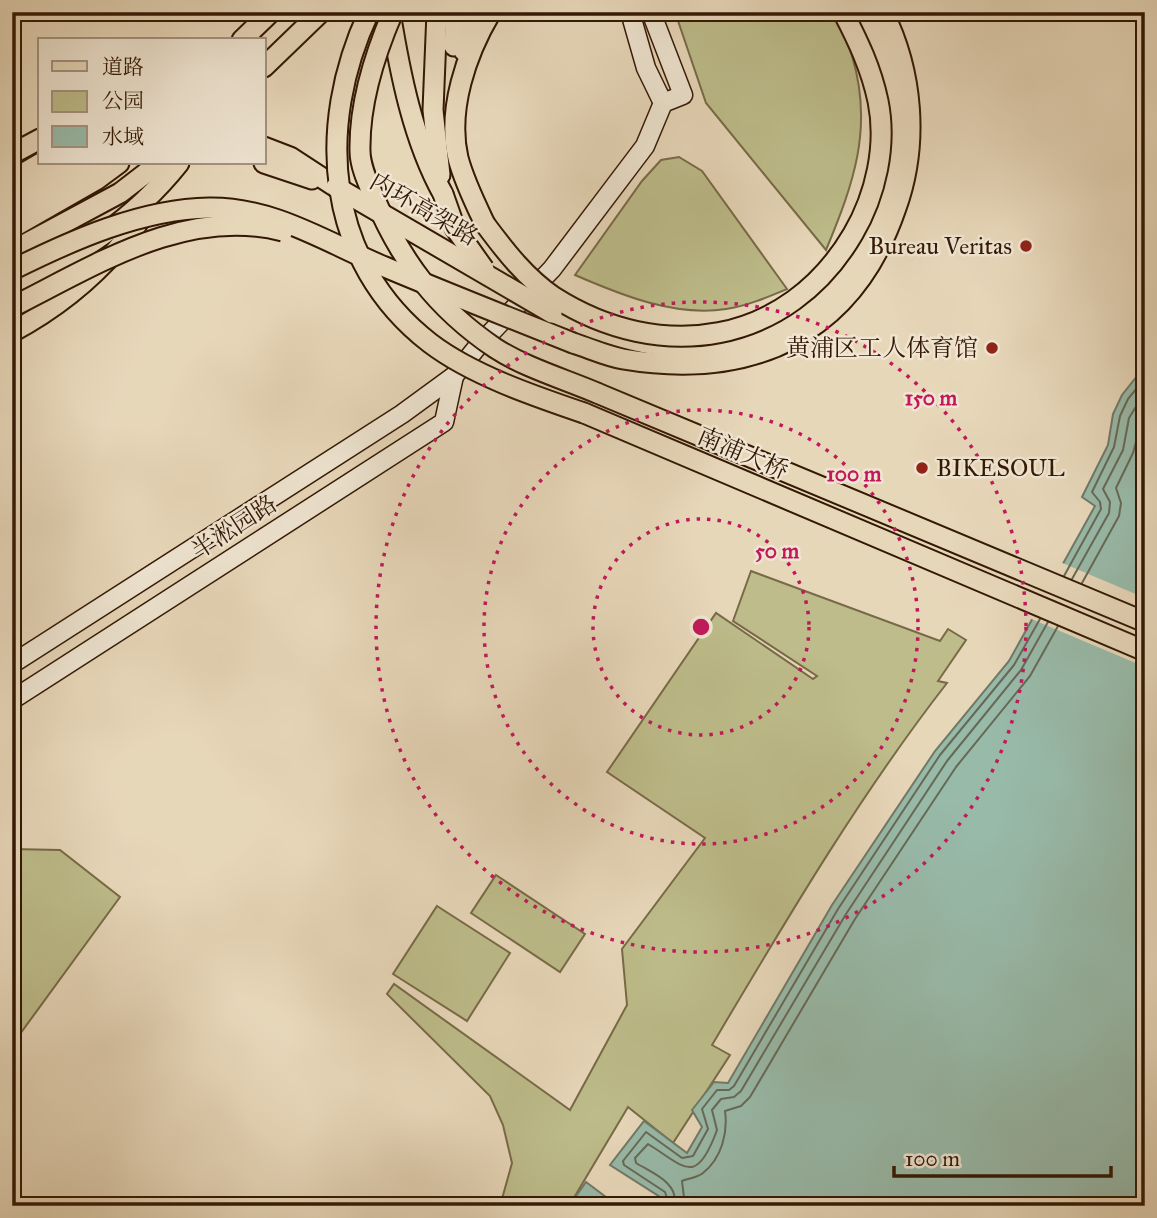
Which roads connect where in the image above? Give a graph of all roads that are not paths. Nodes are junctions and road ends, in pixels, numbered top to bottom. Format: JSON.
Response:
{"nodes":[{"id":1,"x":271,"y":12,"type":"edge"},
{"id":2,"x":321,"y":12,"type":"edge"},
{"id":3,"x":369,"y":12,"type":"edge"},
{"id":4,"x":391,"y":12,"type":"edge"},
{"id":5,"x":437,"y":12,"type":"edge"},
{"id":6,"x":456,"y":12,"type":"edge"},
{"id":7,"x":471,"y":12,"type":"edge"},
{"id":8,"x":491,"y":12,"type":"edge"},
{"id":9,"x":630,"y":12,"type":"edge"},
{"id":10,"x":651,"y":12,"type":"edge"},
{"id":11,"x":843,"y":12,"type":"edge"},
{"id":12,"x":862,"y":12,"type":"edge"},
{"id":13,"x":883,"y":12,"type":"edge"},
{"id":14,"x":244,"y":38,"type":"edge"},
{"id":15,"x":266,"y":65,"type":"edge"},
{"id":16,"x":663,"y":103,"type":"junction"},
{"id":17,"x":454,"y":117,"type":"junction"},
{"id":18,"x":38,"y":140,"type":"edge"},
{"id":19,"x":266,"y":147,"type":"edge"},
{"id":20,"x":12,"y":154,"type":"edge"},
{"id":21,"x":39,"y":164,"type":"edge"},
{"id":22,"x":70,"y":164,"type":"edge"},
{"id":23,"x":108,"y":164,"type":"edge"},
{"id":24,"x":118,"y":164,"type":"edge"},
{"id":25,"x":158,"y":164,"type":"edge"},
{"id":26,"x":178,"y":164,"type":"edge"},
{"id":27,"x":266,"y":164,"type":"edge"},
{"id":28,"x":12,"y":180,"type":"edge"},
{"id":29,"x":336,"y":187,"type":"junction"},
{"id":30,"x":157,"y":190,"type":"junction"},
{"id":31,"x":443,"y":194,"type":"junction"},
{"id":32,"x":12,"y":197,"type":"edge"},
{"id":33,"x":12,"y":208,"type":"edge"},
{"id":34,"x":12,"y":228,"type":"edge"},
{"id":35,"x":128,"y":238,"type":"junction"},
{"id":36,"x":341,"y":248,"type":"junction"},
{"id":37,"x":12,"y":251,"type":"edge"},
{"id":38,"x":12,"y":270,"type":"edge"},
{"id":39,"x":34,"y":278,"type":"junction"},
{"id":40,"x":12,"y":289,"type":"edge"},
{"id":41,"x":12,"y":307,"type":"edge"},
{"id":42,"x":12,"y":332,"type":"edge"},
{"id":43,"x":573,"y":343,"type":"junction"},
{"id":44,"x":454,"y":376,"type":"junction"},
{"id":45,"x":1145,"y":622,"type":"edge"},
{"id":46,"x":1145,"y":650,"type":"edge"},
{"id":47,"x":12,"y":664,"type":"edge"},
{"id":48,"x":12,"y":700,"type":"edge"}],
"edges":[{"from":1,"to":14,"type":"main road"},
{"from":2,"to":15,"type":"main road"},
{"from":3,"to":46,"type":"main road","name":"南浦大桥","bridge":true},
{"from":4,"to":31,"type":"main road","bridge":true},
{"from":4,"to":45,"type":"main road","name":"南浦大桥","bridge":true},
{"from":5,"to":31,"type":"main road"},
{"from":6,"to":17,"type":"main road"},
{"from":7,"to":17,"type":"main road"},
{"from":8,"to":17,"type":"main road"},
{"from":9,"to":16,"type":"main road"},
{"from":10,"to":16,"type":"main road"},
{"from":11,"to":17,"type":"main road","bridge":true},
{"from":12,"to":29,"type":"main road","name":"内环高架路","bridge":true},
{"from":13,"to":43,"type":"main road"},
{"from":16,"to":44,"type":"main road","name":"半淞园路"},
{"from":18,"to":20,"type":"main road"},
{"from":19,"to":29,"type":"main road"},
{"from":21,"to":28,"type":"main road"},
{"from":22,"to":32,"type":"main road"},
{"from":23,"to":33,"type":"main road"},
{"from":24,"to":34,"type":"main road"},
{"from":25,"to":37,"type":"main road"},
{"from":26,"to":30,"type":"main road"},
{"from":27,"to":29,"type":"main road","name":"内环高架路"},
{"from":30,"to":35,"type":"main road"},
{"from":30,"to":39,"type":"main road"},
{"from":31,"to":43,"type":"main road","bridge":true},
{"from":35,"to":39,"type":"main road"},
{"from":35,"to":42,"type":"main road"},
{"from":36,"to":38,"type":"main road","bridge":true},
{"from":36,"to":41,"type":"main road","bridge":true},
{"from":36,"to":43,"type":"main road","bridge":true},
{"from":39,"to":40,"type":"main road"},
{"from":44,"to":47,"type":"main road","name":"半淞园路"},
{"from":44,"to":48,"type":"main road","name":"半淞园路"}]}
